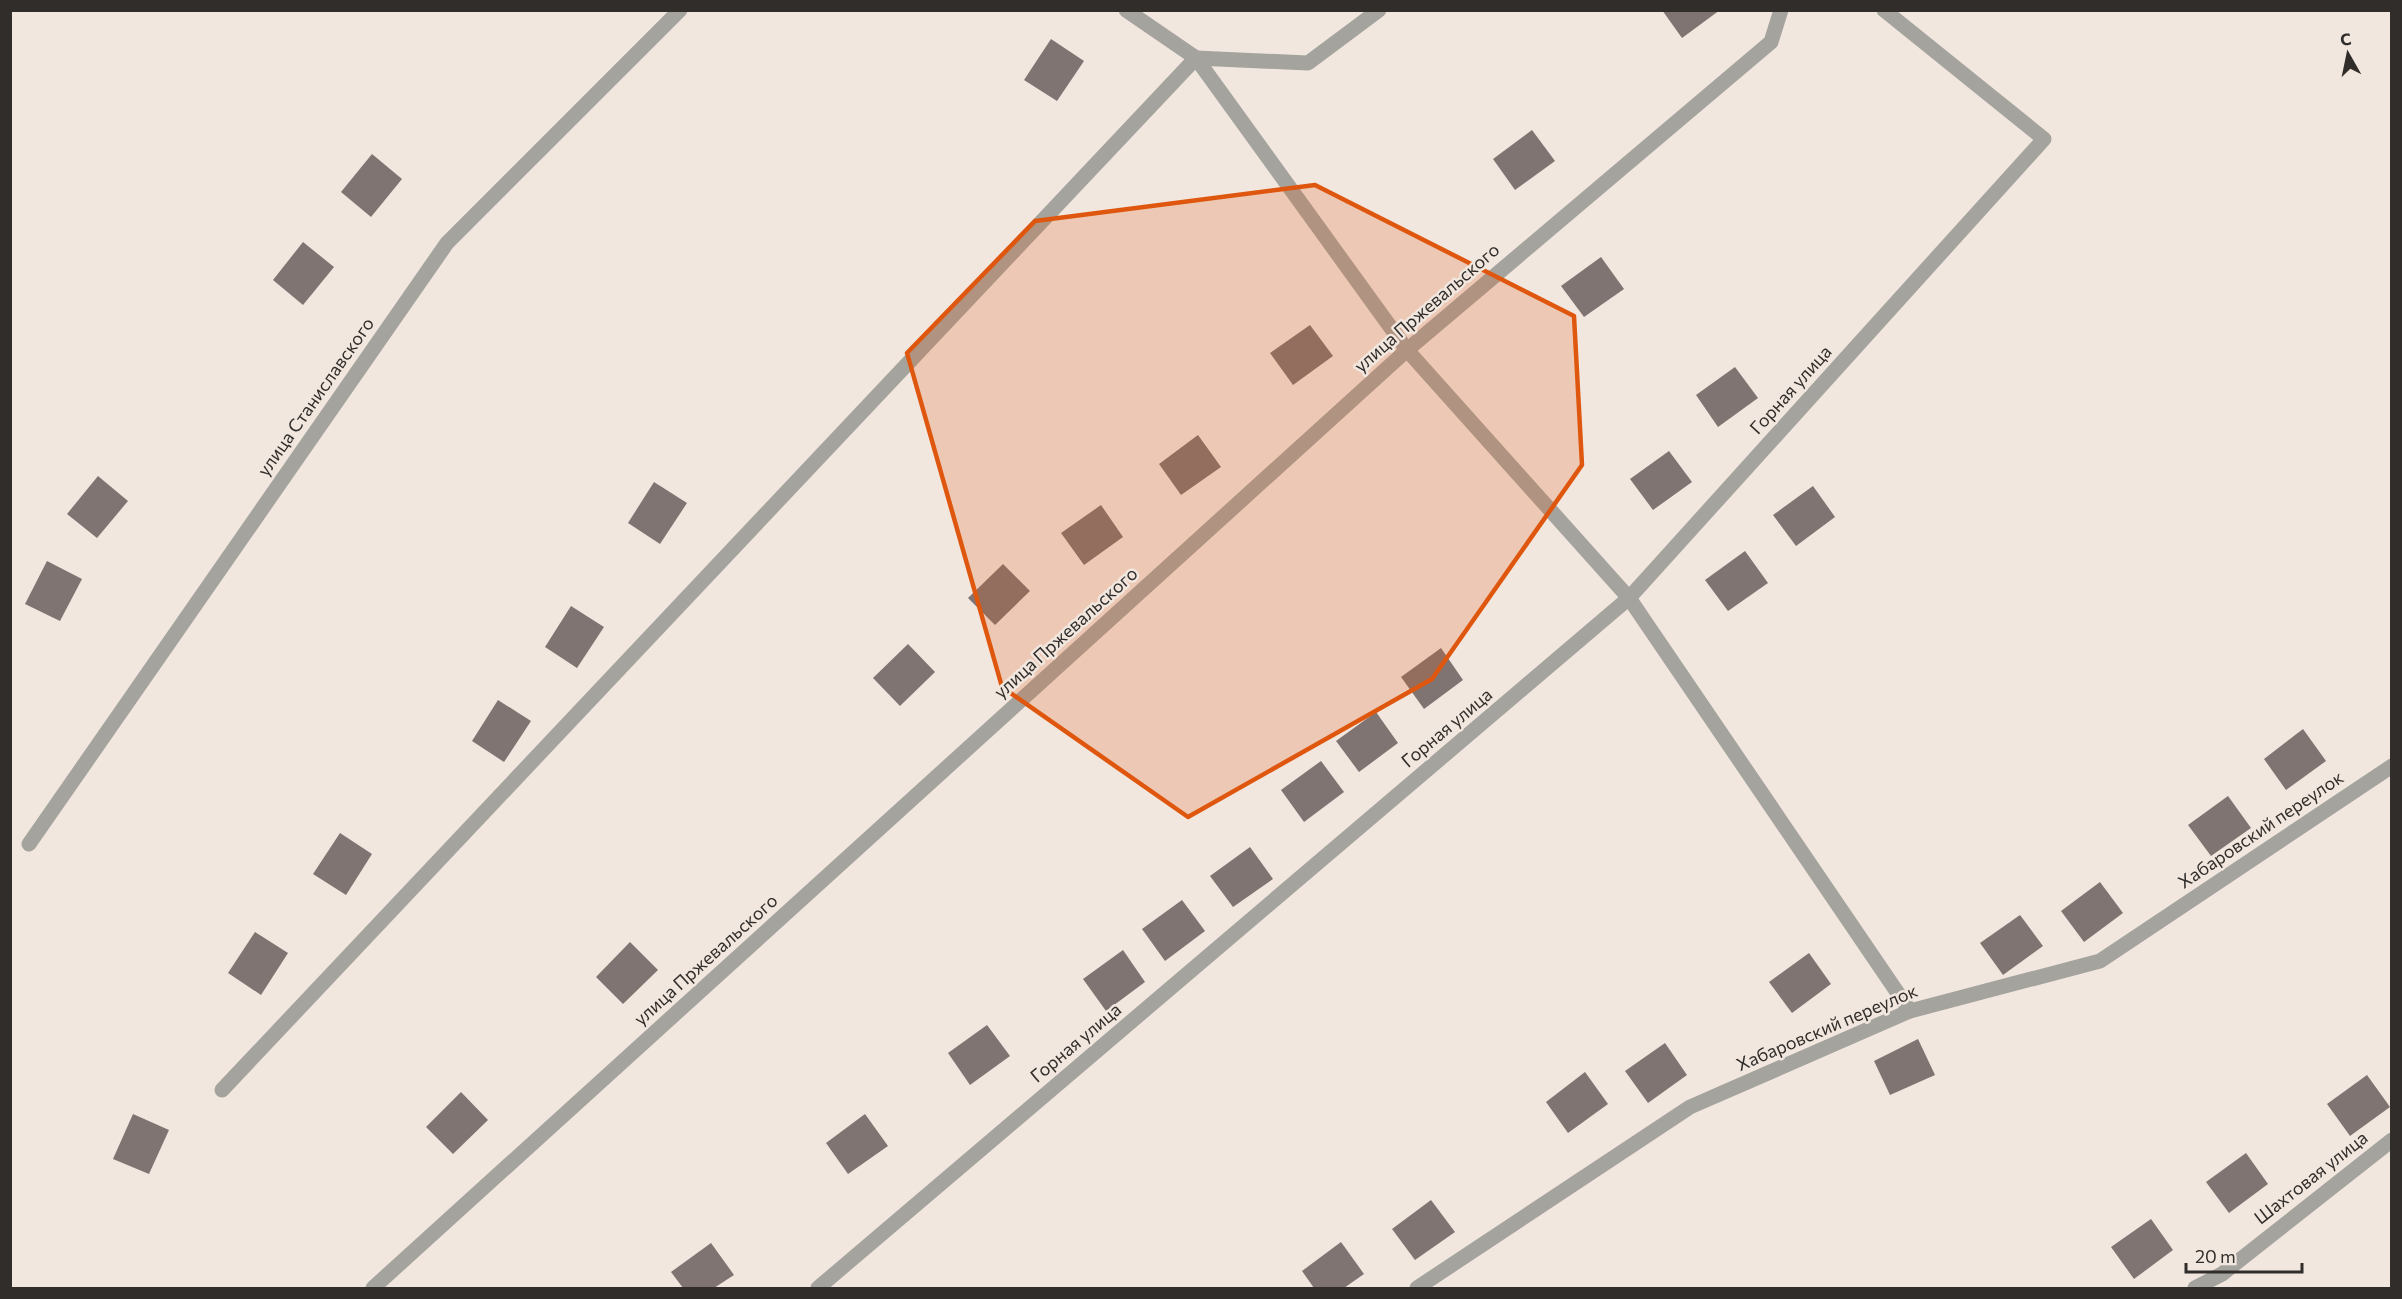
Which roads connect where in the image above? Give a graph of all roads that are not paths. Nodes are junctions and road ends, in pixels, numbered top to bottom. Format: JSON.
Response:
{"nodes":[{"id":1,"x":680,"y":10,"type":"edge"},
{"id":2,"x":1126,"y":10,"type":"edge"},
{"id":3,"x":1379,"y":10,"type":"edge"},
{"id":4,"x":1781,"y":10,"type":"edge"},
{"id":5,"x":1884,"y":10,"type":"edge"},
{"id":6,"x":1196,"y":58,"type":"junction"},
{"id":7,"x":1407,"y":350,"type":"junction"},
{"id":8,"x":1629,"y":598,"type":"junction"},
{"id":9,"x":2391,"y":766,"type":"edge"},
{"id":10,"x":29,"y":844,"type":"dead end"},
{"id":11,"x":1910,"y":1011,"type":"junction"},
{"id":12,"x":222,"y":1090,"type":"dead end"},
{"id":13,"x":2391,"y":1140,"type":"edge"},
{"id":14,"x":373,"y":1288,"type":"edge"},
{"id":15,"x":818,"y":1288,"type":"edge"},
{"id":16,"x":1417,"y":1288,"type":"edge"},
{"id":17,"x":2195,"y":1288,"type":"edge"}],
"edges":[{"from":1,"to":10,"type":"street","name":"улица Станиславского"},
{"from":2,"to":6,"type":"street"},
{"from":3,"to":6,"type":"street"},
{"from":4,"to":7,"type":"street","name":"улица Пржевальского"},
{"from":5,"to":8,"type":"street","name":"Горная улица"},
{"from":6,"to":7,"type":"street"},
{"from":6,"to":12,"type":"street"},
{"from":7,"to":8,"type":"street"},
{"from":7,"to":14,"type":"street","name":"улица Пржевальского"},
{"from":8,"to":11,"type":"street"},
{"from":8,"to":15,"type":"street","name":"Горная улица"},
{"from":9,"to":11,"type":"street","name":"Хабаровский переулок"},
{"from":11,"to":16,"type":"street","name":"Хабаровский переулок"},
{"from":13,"to":17,"type":"street","name":"Шахтовая улица"}]}
